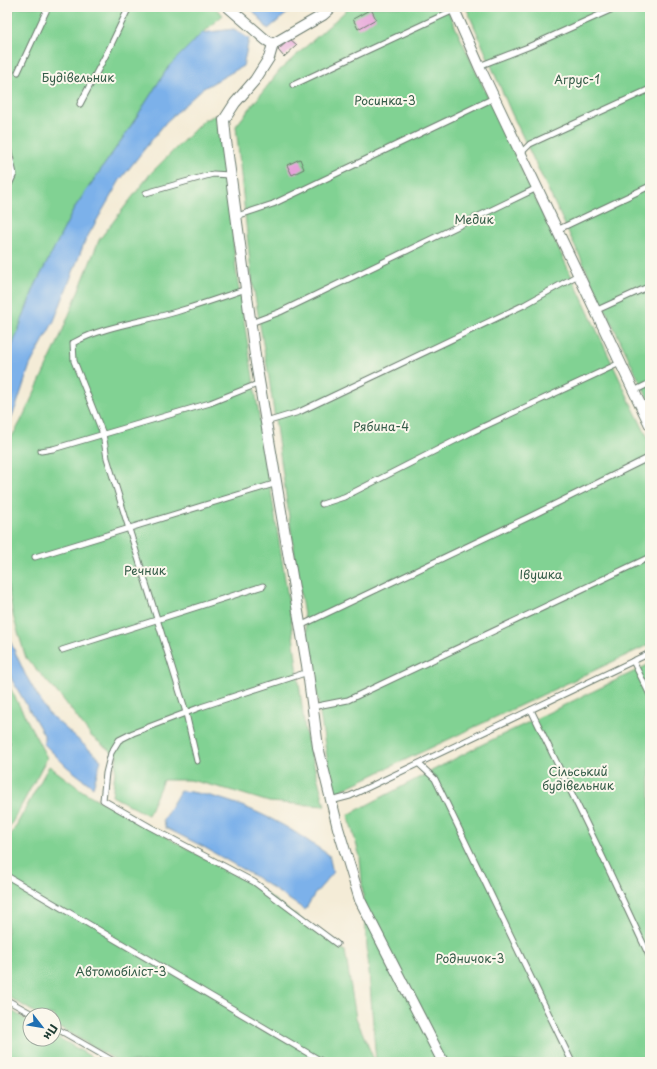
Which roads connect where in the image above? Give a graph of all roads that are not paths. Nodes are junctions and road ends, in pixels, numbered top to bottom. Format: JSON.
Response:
{"nodes":[{"id":1,"x":48,"y":7,"type":"edge"},
{"id":2,"x":129,"y":7,"type":"edge"},
{"id":3,"x":228,"y":7,"type":"edge"},
{"id":4,"x":332,"y":7,"type":"edge"},
{"id":5,"x":617,"y":7,"type":"edge"},
{"id":6,"x":454,"y":8,"type":"edge"},
{"id":7,"x":273,"y":44,"type":"junction"},
{"id":8,"x":479,"y":66,"type":"junction"},
{"id":9,"x":18,"y":72,"type":"dead end"},
{"id":10,"x":293,"y":85,"type":"dead end"},
{"id":11,"x":650,"y":89,"type":"edge"},
{"id":12,"x":494,"y":98,"type":"junction"},
{"id":13,"x":80,"y":104,"type":"dead end"},
{"id":14,"x":7,"y":143,"type":"edge"},
{"id":15,"x":520,"y":153,"type":"junction"},
{"id":16,"x":230,"y":175,"type":"junction"},
{"id":17,"x":650,"y":186,"type":"edge"},
{"id":18,"x":537,"y":188,"type":"junction"},
{"id":19,"x":7,"y":189,"type":"edge"},
{"id":20,"x":146,"y":193,"type":"dead end"},
{"id":21,"x":237,"y":216,"type":"junction"},
{"id":22,"x":556,"y":230,"type":"junction"},
{"id":23,"x":578,"y":275,"type":"junction"},
{"id":24,"x":650,"y":286,"type":"edge"},
{"id":25,"x":246,"y":289,"type":"junction"},
{"id":26,"x":595,"y":311,"type":"junction"},
{"id":27,"x":251,"y":323,"type":"junction"},
{"id":28,"x":620,"y":363,"type":"junction"},
{"id":29,"x":260,"y":383,"type":"junction"},
{"id":30,"x":650,"y":383,"type":"edge"},
{"id":31,"x":634,"y":391,"type":"junction"},
{"id":32,"x":266,"y":422,"type":"junction"},
{"id":33,"x":650,"y":425,"type":"edge"},
{"id":34,"x":103,"y":434,"type":"junction"},
{"id":35,"x":41,"y":451,"type":"dead end"},
{"id":36,"x":650,"y":457,"type":"edge"},
{"id":37,"x":277,"y":483,"type":"junction"},
{"id":38,"x":322,"y":504,"type":"dead end"},
{"id":39,"x":128,"y":528,"type":"junction"},
{"id":40,"x":35,"y":557,"type":"dead end"},
{"id":41,"x":650,"y":557,"type":"edge"},
{"id":42,"x":263,"y":586,"type":"dead end"},
{"id":43,"x":157,"y":620,"type":"junction"},
{"id":44,"x":300,"y":626,"type":"junction"},
{"id":45,"x":62,"y":650,"type":"dead end"},
{"id":46,"x":650,"y":653,"type":"edge"},
{"id":47,"x":633,"y":662,"type":"junction"},
{"id":48,"x":308,"y":672,"type":"junction"},
{"id":49,"x":650,"y":695,"type":"edge"},
{"id":50,"x":312,"y":707,"type":"junction"},
{"id":51,"x":531,"y":710,"type":"junction"},
{"id":52,"x":186,"y":713,"type":"junction"},
{"id":53,"x":197,"y":761,"type":"dead end"},
{"id":54,"x":419,"y":764,"type":"junction"},
{"id":55,"x":331,"y":801,"type":"junction"},
{"id":56,"x":7,"y":876,"type":"edge"},
{"id":57,"x":337,"y":944,"type":"dead end"},
{"id":58,"x":650,"y":958,"type":"edge"},
{"id":59,"x":7,"y":1000,"type":"edge"},
{"id":60,"x":22,"y":1008,"type":"edge"},
{"id":61,"x":62,"y":1031,"type":"edge"},
{"id":62,"x":115,"y":1062,"type":"edge"},
{"id":63,"x":323,"y":1062,"type":"edge"},
{"id":64,"x":443,"y":1062,"type":"edge"},
{"id":65,"x":572,"y":1062,"type":"edge"}],
"edges":[{"from":1,"to":9,"type":"lane"},
{"from":2,"to":13,"type":"lane"},
{"from":3,"to":7,"type":"street"},
{"from":4,"to":7,"type":"street"},
{"from":5,"to":8,"type":"lane"},
{"from":6,"to":8,"type":"street"},
{"from":6,"to":10,"type":"lane"},
{"from":7,"to":16,"type":"street"},
{"from":8,"to":12,"type":"street"},
{"from":11,"to":15,"type":"lane"},
{"from":12,"to":15,"type":"street"},
{"from":12,"to":21,"type":"lane"},
{"from":14,"to":19,"type":"lane"},
{"from":15,"to":18,"type":"street"},
{"from":16,"to":20,"type":"lane"},
{"from":16,"to":21,"type":"street"},
{"from":17,"to":22,"type":"lane"},
{"from":18,"to":22,"type":"street"},
{"from":18,"to":27,"type":"lane"},
{"from":21,"to":25,"type":"street"},
{"from":22,"to":23,"type":"street"},
{"from":23,"to":26,"type":"street"},
{"from":23,"to":32,"type":"lane"},
{"from":24,"to":26,"type":"lane"},
{"from":25,"to":27,"type":"street"},
{"from":25,"to":34,"type":"lane"},
{"from":26,"to":28,"type":"street"},
{"from":27,"to":29,"type":"street"},
{"from":28,"to":31,"type":"street"},
{"from":28,"to":38,"type":"lane"},
{"from":29,"to":32,"type":"street"},
{"from":29,"to":34,"type":"lane"},
{"from":30,"to":31,"type":"lane"},
{"from":31,"to":33,"type":"street"},
{"from":32,"to":37,"type":"street"},
{"from":34,"to":35,"type":"lane"},
{"from":34,"to":39,"type":"lane"},
{"from":36,"to":44,"type":"lane"},
{"from":37,"to":39,"type":"lane"},
{"from":37,"to":44,"type":"street"},
{"from":39,"to":40,"type":"lane"},
{"from":39,"to":43,"type":"lane"},
{"from":41,"to":50,"type":"lane"},
{"from":42,"to":43,"type":"lane"},
{"from":43,"to":45,"type":"lane"},
{"from":43,"to":52,"type":"lane"},
{"from":44,"to":48,"type":"street"},
{"from":46,"to":47,"type":"lane"},
{"from":47,"to":49,"type":"lane"},
{"from":47,"to":51,"type":"lane"},
{"from":48,"to":50,"type":"street"},
{"from":48,"to":52,"type":"lane"},
{"from":50,"to":55,"type":"street"},
{"from":51,"to":54,"type":"lane"},
{"from":51,"to":58,"type":"lane"},
{"from":52,"to":53,"type":"lane"},
{"from":52,"to":57,"type":"lane"},
{"from":54,"to":55,"type":"lane"},
{"from":54,"to":65,"type":"lane"},
{"from":55,"to":64,"type":"street"},
{"from":56,"to":63,"type":"lane"},
{"from":59,"to":60,"type":"lane"},
{"from":61,"to":62,"type":"lane"}]}
